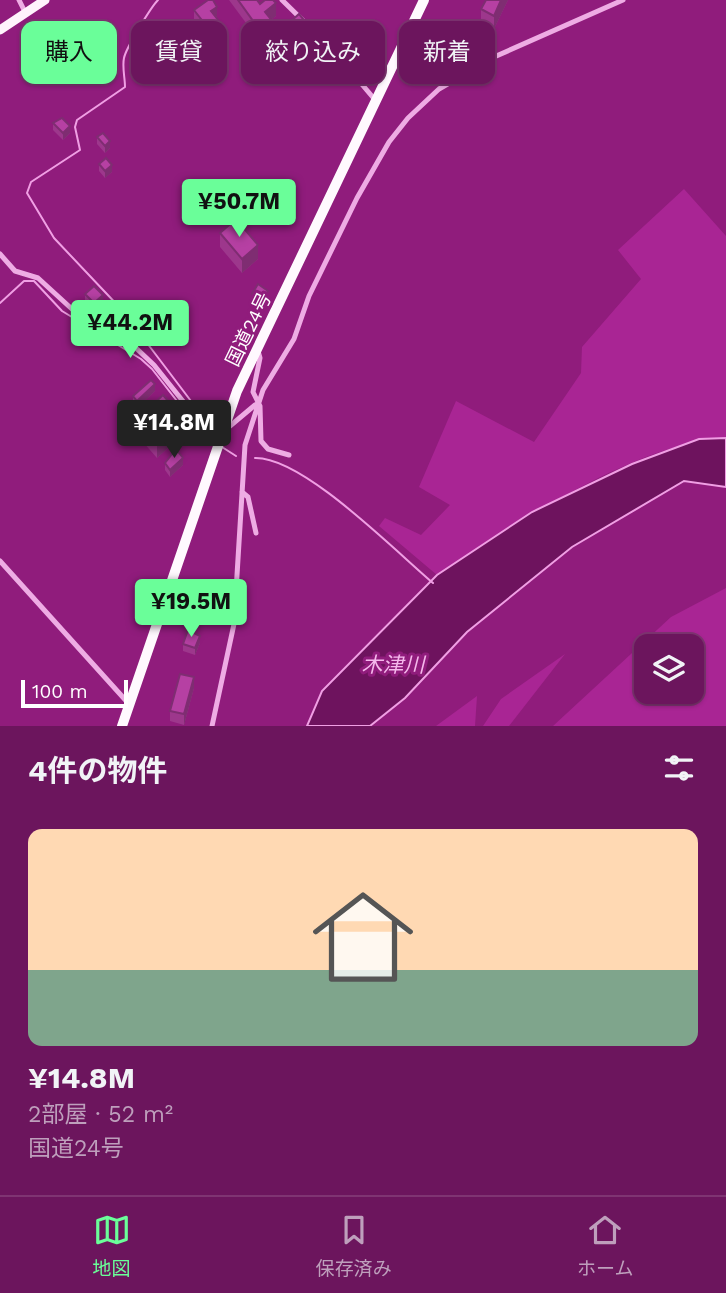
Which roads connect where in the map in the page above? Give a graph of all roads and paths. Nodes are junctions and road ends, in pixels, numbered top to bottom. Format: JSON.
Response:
{"nodes":[{"id":1,"x":19,"y":0,"type":"edge"},
{"id":2,"x":44,"y":0,"type":"edge"},
{"id":3,"x":282,"y":0,"type":"edge"},
{"id":4,"x":424,"y":0,"type":"edge"},
{"id":5,"x":623,"y":0,"type":"edge"},
{"id":6,"x":25,"y":12,"type":"junction"},
{"id":7,"x":0,"y":29,"type":"edge"},
{"id":8,"x":376,"y":101,"type":"junction"},
{"id":9,"x":0,"y":254,"type":"edge"},
{"id":10,"x":257,"y":348,"type":"junction"},
{"id":11,"x":257,"y":402,"type":"junction"},
{"id":12,"x":222,"y":430,"type":"junction"},
{"id":13,"x":289,"y":456,"type":"dead end"},
{"id":14,"x":242,"y":492,"type":"junction"},
{"id":15,"x":256,"y":533,"type":"dead end"},
{"id":16,"x":0,"y":561,"type":"edge"},
{"id":17,"x":129,"y":705,"type":"junction"},
{"id":18,"x":122,"y":726,"type":"edge"},
{"id":19,"x":212,"y":726,"type":"edge"}],
"edges":[{"from":1,"to":6,"type":"street"},
{"from":2,"to":6,"type":"main road"},
{"from":3,"to":8,"type":"street"},
{"from":4,"to":8,"type":"highway","name":"国道24号"},
{"from":5,"to":11,"type":"street"},
{"from":6,"to":7,"type":"main road"},
{"from":8,"to":10,"type":"highway","name":"国道24号"},
{"from":9,"to":12,"type":"street"},
{"from":10,"to":11,"type":"street"},
{"from":10,"to":12,"type":"highway","name":"国道24号"},
{"from":11,"to":12,"type":"street"},
{"from":11,"to":13,"type":"street"},
{"from":11,"to":14,"type":"street"},
{"from":12,"to":17,"type":"highway","name":"国道24号"},
{"from":14,"to":15,"type":"street"},
{"from":14,"to":19,"type":"street"},
{"from":16,"to":17,"type":"street"},
{"from":17,"to":18,"type":"highway","name":"国道24号"}]}
